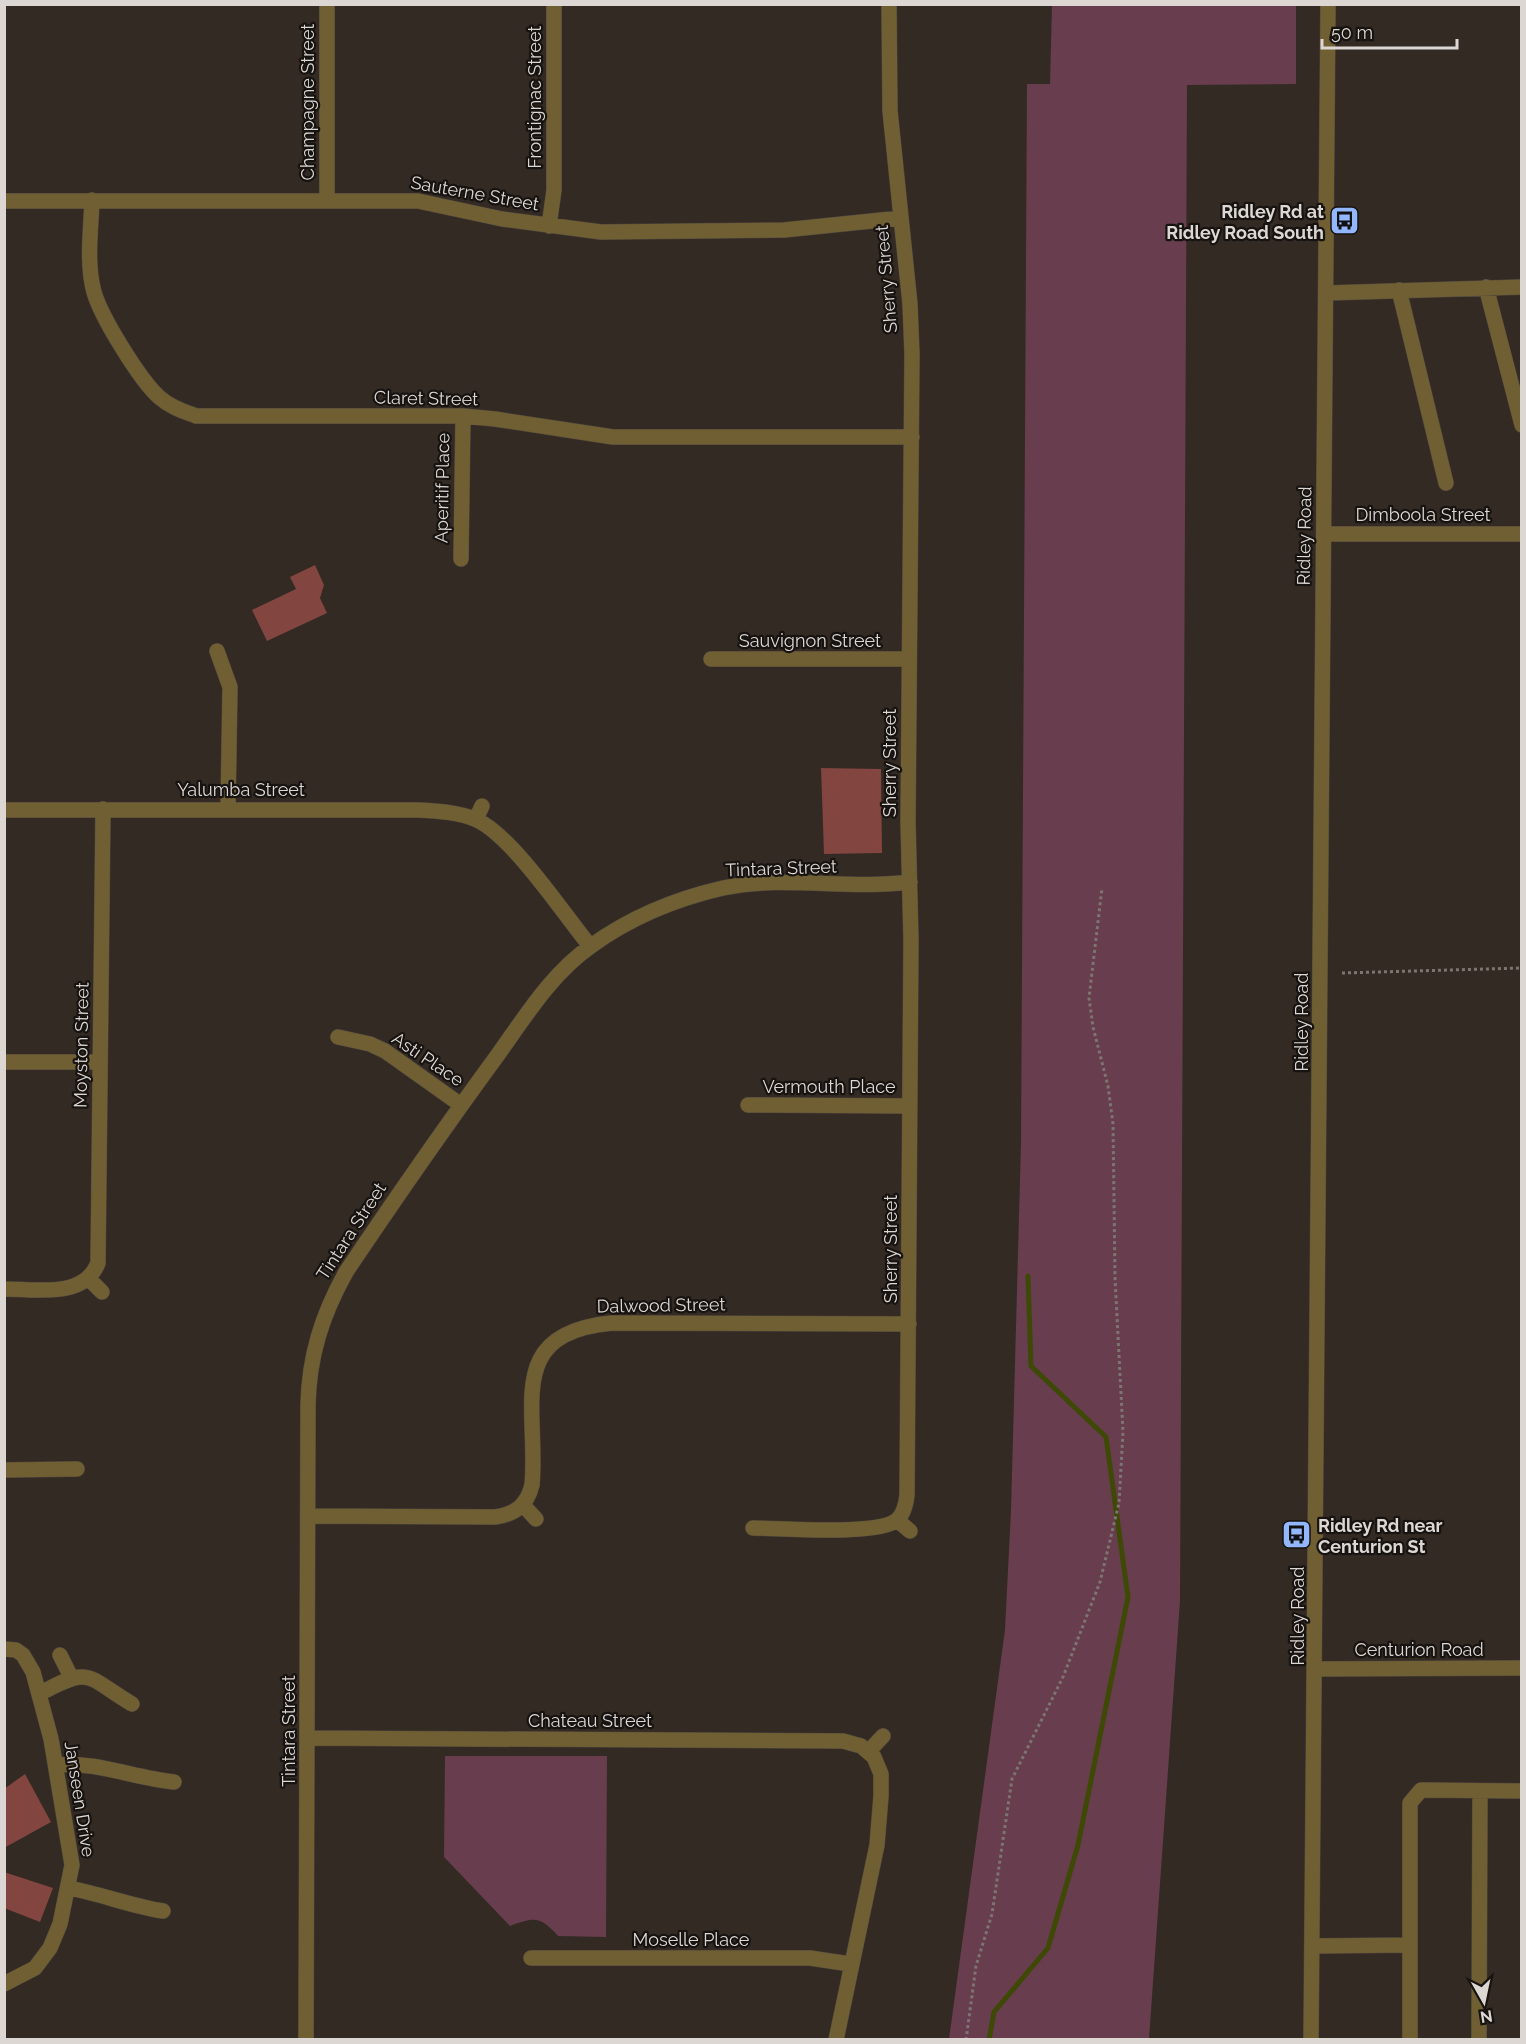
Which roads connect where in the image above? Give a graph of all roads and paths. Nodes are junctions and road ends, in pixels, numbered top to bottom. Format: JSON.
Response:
{"nodes":[{"id":1,"x":327,"y":4,"type":"edge"},
{"id":2,"x":554,"y":4,"type":"edge"},
{"id":3,"x":889,"y":4,"type":"edge"},
{"id":4,"x":1328,"y":4,"type":"edge"},
{"id":5,"x":327,"y":199,"type":"junction"},
{"id":6,"x":92,"y":200,"type":"junction"},
{"id":7,"x":4,"y":201,"type":"edge"},
{"id":8,"x":901,"y":218,"type":"junction"},
{"id":9,"x":549,"y":226,"type":"junction"},
{"id":10,"x":1521,"y":286,"type":"edge"},
{"id":11,"x":1486,"y":287,"type":"junction"},
{"id":12,"x":1400,"y":290,"type":"junction"},
{"id":13,"x":1326,"y":293,"type":"junction"},
{"id":14,"x":463,"y":416,"type":"junction"},
{"id":15,"x":1521,"y":425,"type":"edge"},
{"id":16,"x":912,"y":436,"type":"junction"},
{"id":17,"x":1446,"y":483,"type":"dead end"},
{"id":18,"x":1324,"y":534,"type":"junction"},
{"id":19,"x":1521,"y":534,"type":"edge"},
{"id":20,"x":461,"y":559,"type":"dead end"},
{"id":21,"x":217,"y":651,"type":"dead end"},
{"id":22,"x":711,"y":659,"type":"dead end"},
{"id":23,"x":909,"y":659,"type":"junction"},
{"id":24,"x":228,"y":808,"type":"junction"},
{"id":25,"x":103,"y":809,"type":"junction"},
{"id":26,"x":4,"y":810,"type":"edge"},
{"id":27,"x":910,"y":882,"type":"junction"},
{"id":28,"x":1102,"y":888,"type":"dead end"},
{"id":29,"x":590,"y":946,"type":"junction"},
{"id":30,"x":1521,"y":968,"type":"edge"},
{"id":31,"x":1342,"y":973,"type":"dead end"},
{"id":32,"x":338,"y":1037,"type":"dead end"},
{"id":33,"x":4,"y":1062,"type":"edge"},
{"id":34,"x":100,"y":1062,"type":"junction"},
{"id":35,"x":461,"y":1105,"type":"junction"},
{"id":36,"x":748,"y":1105,"type":"dead end"},
{"id":37,"x":910,"y":1106,"type":"junction"},
{"id":38,"x":89,"y":1279,"type":"junction"},
{"id":39,"x":4,"y":1289,"type":"edge"},
{"id":40,"x":102,"y":1292,"type":"dead end"},
{"id":41,"x":909,"y":1324,"type":"junction"},
{"id":42,"x":77,"y":1469,"type":"dead end"},
{"id":43,"x":4,"y":1470,"type":"edge"},
{"id":44,"x":523,"y":1505,"type":"junction"},
{"id":45,"x":308,"y":1516,"type":"junction"},
{"id":46,"x":536,"y":1519,"type":"dead end"},
{"id":47,"x":897,"y":1520,"type":"junction"},
{"id":48,"x":753,"y":1528,"type":"dead end"},
{"id":49,"x":910,"y":1532,"type":"dead end"},
{"id":50,"x":4,"y":1649,"type":"edge"},
{"id":51,"x":60,"y":1655,"type":"dead end"},
{"id":52,"x":1521,"y":1668,"type":"edge"},
{"id":53,"x":1316,"y":1669,"type":"junction"},
{"id":54,"x":71,"y":1677,"type":"junction"},
{"id":55,"x":39,"y":1694,"type":"junction"},
{"id":56,"x":132,"y":1704,"type":"dead end"},
{"id":57,"x":883,"y":1736,"type":"dead end"},
{"id":58,"x":308,"y":1738,"type":"junction"},
{"id":59,"x":869,"y":1751,"type":"junction"},
{"id":60,"x":56,"y":1765,"type":"junction"},
{"id":61,"x":174,"y":1782,"type":"dead end"},
{"id":62,"x":1480,"y":1791,"type":"junction"},
{"id":63,"x":1521,"y":1791,"type":"edge"},
{"id":64,"x":69,"y":1888,"type":"junction"},
{"id":65,"x":163,"y":1911,"type":"dead end"},
{"id":66,"x":1410,"y":1945,"type":"junction"},
{"id":67,"x":1312,"y":1946,"type":"junction"},
{"id":68,"x":531,"y":1958,"type":"dead end"},
{"id":69,"x":850,"y":1964,"type":"junction"},
{"id":70,"x":4,"y":1984,"type":"edge"},
{"id":71,"x":306,"y":2040,"type":"edge"},
{"id":72,"x":837,"y":2040,"type":"edge"},
{"id":73,"x":966,"y":2040,"type":"edge"},
{"id":74,"x":1311,"y":2040,"type":"edge"},
{"id":75,"x":1410,"y":2040,"type":"edge"},
{"id":76,"x":1479,"y":2040,"type":"edge"}],
"edges":[{"from":1,"to":5,"type":"street","name":"Champagne Street"},
{"from":2,"to":9,"type":"street","name":"Frontignac Street"},
{"from":3,"to":8,"type":"street","name":"Sherry Street"},
{"from":4,"to":13,"type":"street","name":"Ridley Road"},
{"from":5,"to":6,"type":"street","name":"Sauterne Street"},
{"from":5,"to":9,"type":"street","name":"Sauterne Street"},
{"from":6,"to":7,"type":"street","name":"Sauterne Street"},
{"from":6,"to":14,"type":"street","name":"Claret Street"},
{"from":8,"to":9,"type":"street","name":"Sauterne Street"},
{"from":8,"to":16,"type":"street","name":"Sherry Street"},
{"from":10,"to":11,"type":"street"},
{"from":11,"to":12,"type":"street"},
{"from":11,"to":15,"type":"street"},
{"from":12,"to":13,"type":"street"},
{"from":12,"to":17,"type":"street"},
{"from":13,"to":18,"type":"street","name":"Ridley Road"},
{"from":14,"to":16,"type":"street","name":"Claret Street"},
{"from":14,"to":20,"type":"street","name":"Aperitif Place"},
{"from":16,"to":23,"type":"street","name":"Sherry Street"},
{"from":18,"to":19,"type":"street","name":"Dimboola Street"},
{"from":18,"to":53,"type":"street","name":"Ridley Road"},
{"from":21,"to":24,"type":"street"},
{"from":22,"to":23,"type":"street","name":"Sauvignon Street"},
{"from":23,"to":27,"type":"street","name":"Sherry Street"},
{"from":24,"to":25,"type":"street","name":"Yalumba Street"},
{"from":24,"to":29,"type":"street","name":"Yalumba Street"},
{"from":25,"to":26,"type":"street","name":"Yalumba Street"},
{"from":25,"to":34,"type":"street","name":"Moyston Street"},
{"from":27,"to":29,"type":"street","name":"Tintara Street"},
{"from":27,"to":37,"type":"street","name":"Sherry Street"},
{"from":28,"to":73,"type":"path"},
{"from":29,"to":35,"type":"street","name":"Tintara Street"},
{"from":30,"to":31,"type":"path"},
{"from":32,"to":35,"type":"street","name":"Asti Place"},
{"from":33,"to":34,"type":"street"},
{"from":34,"to":38,"type":"street","name":"Moyston Street"},
{"from":35,"to":45,"type":"street","name":"Tintara Street"},
{"from":36,"to":37,"type":"street","name":"Vermouth Place"},
{"from":37,"to":41,"type":"street","name":"Sherry Street"},
{"from":38,"to":39,"type":"street"},
{"from":38,"to":40,"type":"street"},
{"from":41,"to":44,"type":"street","name":"Dalwood Street"},
{"from":41,"to":47,"type":"street","name":"Sherry Street"},
{"from":42,"to":43,"type":"street"},
{"from":44,"to":45,"type":"street"},
{"from":44,"to":46,"type":"street"},
{"from":45,"to":58,"type":"street","name":"Tintara Street"},
{"from":47,"to":48,"type":"street"},
{"from":47,"to":49,"type":"street"},
{"from":50,"to":55,"type":"street","name":"Janseen Drive"},
{"from":51,"to":54,"type":"street"},
{"from":52,"to":53,"type":"street","name":"Centurion Road"},
{"from":53,"to":67,"type":"street","name":"Ridley Road"},
{"from":54,"to":55,"type":"street"},
{"from":54,"to":56,"type":"street"},
{"from":55,"to":60,"type":"street","name":"Janseen Drive"},
{"from":57,"to":59,"type":"street"},
{"from":58,"to":59,"type":"street","name":"Chateau Street"},
{"from":58,"to":71,"type":"street","name":"Tintara Street"},
{"from":59,"to":69,"type":"street"},
{"from":60,"to":61,"type":"street"},
{"from":60,"to":64,"type":"street","name":"Janseen Drive"},
{"from":62,"to":63,"type":"street"},
{"from":62,"to":66,"type":"street"},
{"from":62,"to":76,"type":"street"},
{"from":64,"to":65,"type":"street"},
{"from":64,"to":70,"type":"street","name":"Janseen Drive"},
{"from":66,"to":67,"type":"street"},
{"from":66,"to":75,"type":"street"},
{"from":67,"to":74,"type":"street","name":"Ridley Road"},
{"from":68,"to":69,"type":"street","name":"Moselle Place"},
{"from":69,"to":72,"type":"street"}]}
